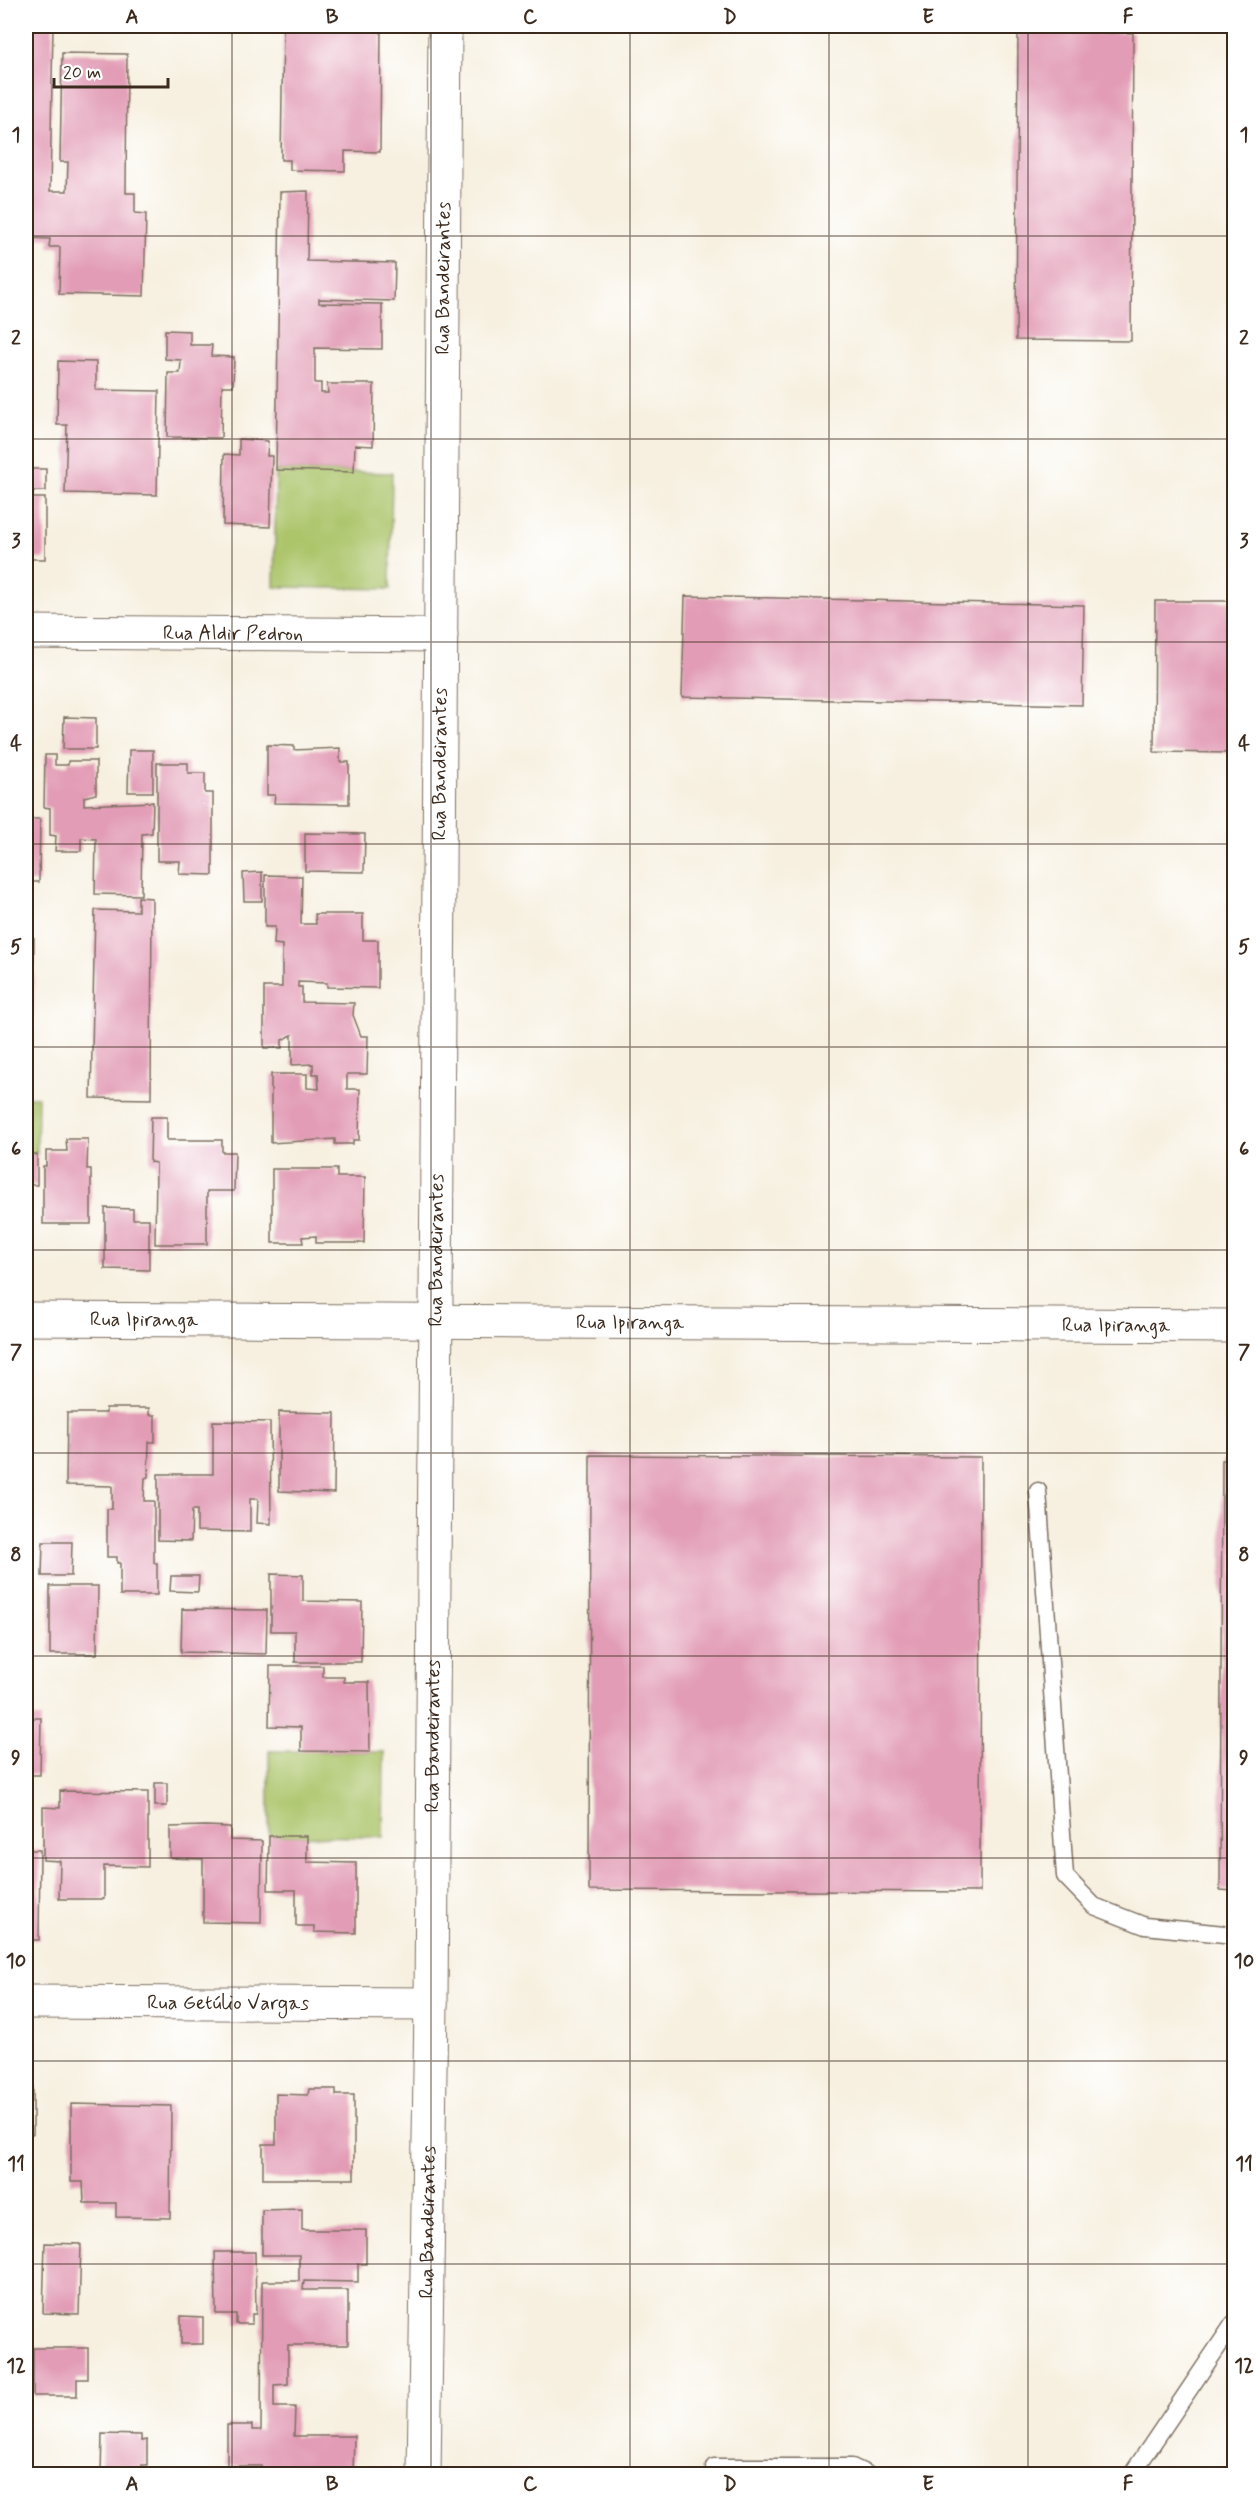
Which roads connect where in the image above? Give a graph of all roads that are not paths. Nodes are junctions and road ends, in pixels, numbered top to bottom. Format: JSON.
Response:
{"nodes":[{"id":1,"x":445,"y":26,"type":"edge"},
{"id":2,"x":26,"y":632,"type":"edge"},
{"id":3,"x":441,"y":635,"type":"junction"},
{"id":4,"x":26,"y":1319,"type":"edge"},
{"id":5,"x":436,"y":1322,"type":"junction"},
{"id":6,"x":1234,"y":1326,"type":"edge"},
{"id":7,"x":1038,"y":1491,"type":"dead end"},
{"id":8,"x":1234,"y":1935,"type":"edge"},
{"id":9,"x":26,"y":2002,"type":"edge"},
{"id":10,"x":431,"y":2004,"type":"junction"},
{"id":11,"x":1234,"y":2323,"type":"edge"},
{"id":12,"x":714,"y":2467,"type":"dead end"},
{"id":13,"x":424,"y":2475,"type":"edge"},
{"id":14,"x":867,"y":2475,"type":"edge"},
{"id":15,"x":1132,"y":2475,"type":"edge"}],
"edges":[{"from":1,"to":3,"type":"street","name":"Rua Bandeirantes"},
{"from":2,"to":3,"type":"street","name":"Rua Aldir Pedron"},
{"from":3,"to":5,"type":"street","name":"Rua Bandeirantes"},
{"from":4,"to":5,"type":"street","name":"Rua Ipiranga"},
{"from":5,"to":6,"type":"street","name":"Rua Ipiranga"},
{"from":5,"to":10,"type":"street","name":"Rua Bandeirantes"},
{"from":7,"to":8,"type":"lane"},
{"from":9,"to":10,"type":"street","name":"Rua Getúlio Vargas"},
{"from":10,"to":13,"type":"street","name":"Rua Bandeirantes"},
{"from":11,"to":15,"type":"lane"},
{"from":12,"to":14,"type":"lane"}]}
